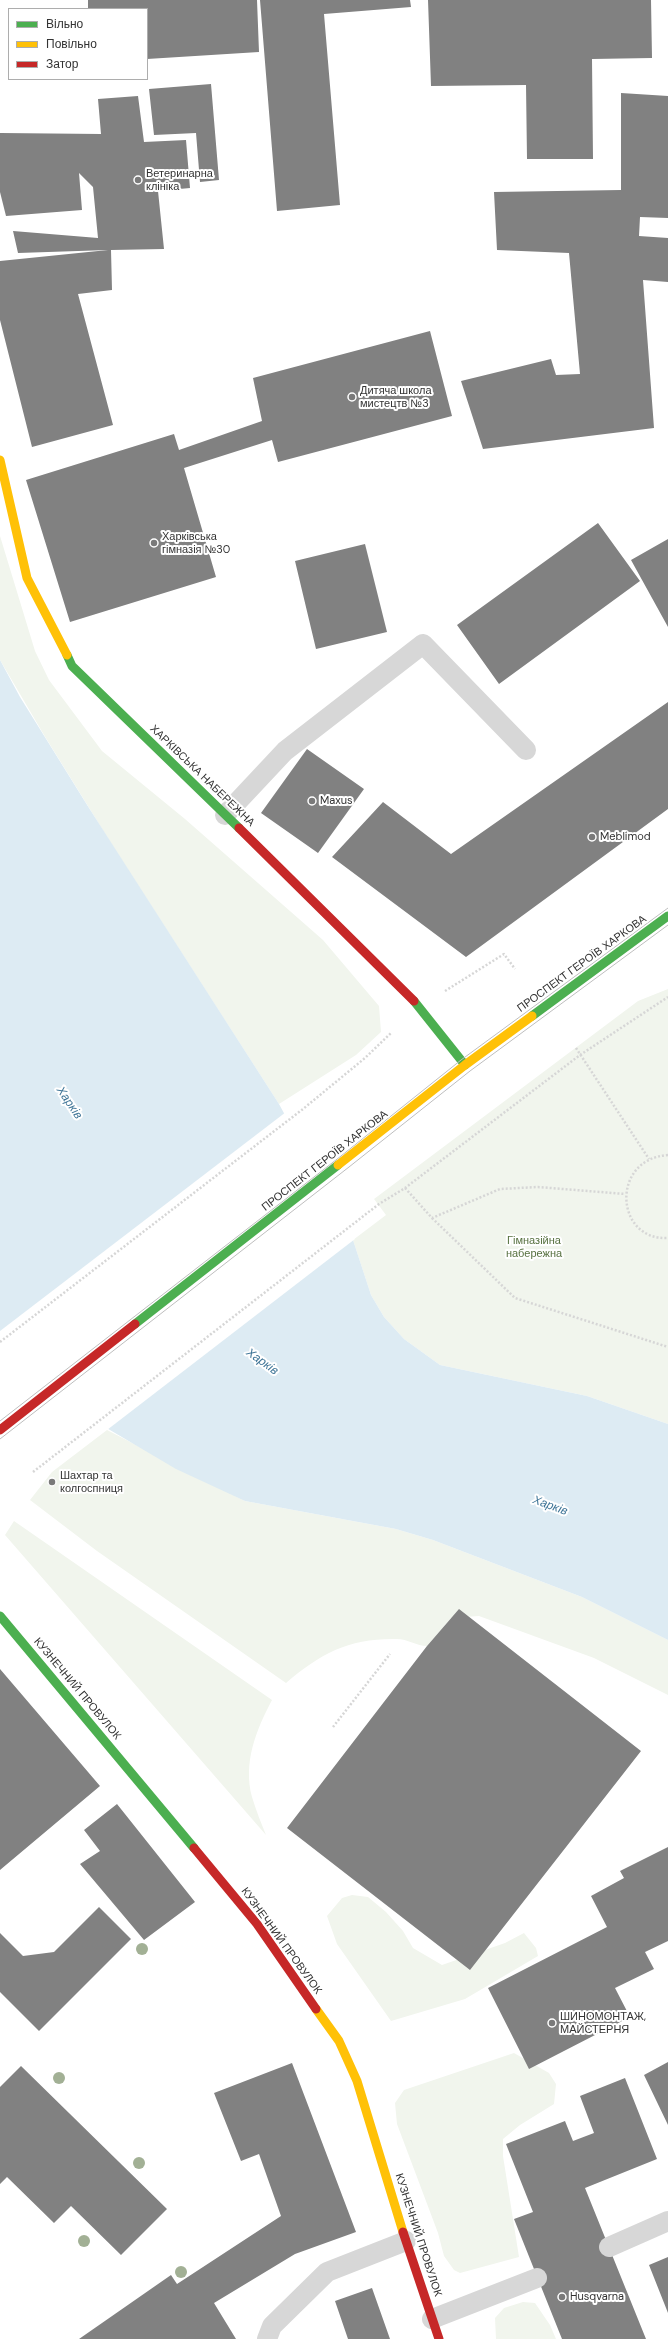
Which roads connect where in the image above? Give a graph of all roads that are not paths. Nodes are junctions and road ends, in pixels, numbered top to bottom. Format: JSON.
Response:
{"nodes":[{"id":1,"x":0,"y":460,"type":"edge"},
{"id":2,"x":526,"y":750,"type":"dead end"},
{"id":3,"x":225,"y":815,"type":"junction"},
{"id":4,"x":668,"y":916,"type":"edge"},
{"id":5,"x":465,"y":1065,"type":"junction"},
{"id":6,"x":0,"y":1430,"type":"edge"},
{"id":7,"x":0,"y":1616,"type":"edge"},
{"id":8,"x":668,"y":2221,"type":"edge"},
{"id":9,"x":406,"y":2242,"type":"junction"},
{"id":10,"x":609,"y":2247,"type":"dead end"},
{"id":11,"x":537,"y":2278,"type":"dead end"},
{"id":12,"x":432,"y":2319,"type":"junction"},
{"id":13,"x":272,"y":2335,"type":"edge"},
{"id":14,"x":439,"y":2339,"type":"edge"}],
"edges":[{"from":1,"to":3,"type":"street","name":"ХАРКІВСЬКА НАБЕРЕЖНА"},
{"from":2,"to":3,"type":"lane"},
{"from":3,"to":5,"type":"street","name":"ХАРКІВСЬКА НАБЕРЕЖНА"},
{"from":4,"to":5,"type":"street","name":"ПРОСПЕКТ ГЕРОЇВ ХАРКОВА"},
{"from":5,"to":6,"type":"street","name":"ПРОСПЕКТ ГЕРОЇВ ХАРКОВА"},
{"from":7,"to":9,"type":"street","name":"КУЗНЕЧНИЙ ПРОВУЛОК"},
{"from":8,"to":10,"type":"lane"},
{"from":9,"to":12,"type":"street","name":"КУЗНЕЧНИЙ ПРОВУЛОК"},
{"from":9,"to":13,"type":"lane"},
{"from":11,"to":12,"type":"lane"},
{"from":12,"to":14,"type":"street","name":"КУЗНЕЧНИЙ ПРОВУЛОК"}]}
